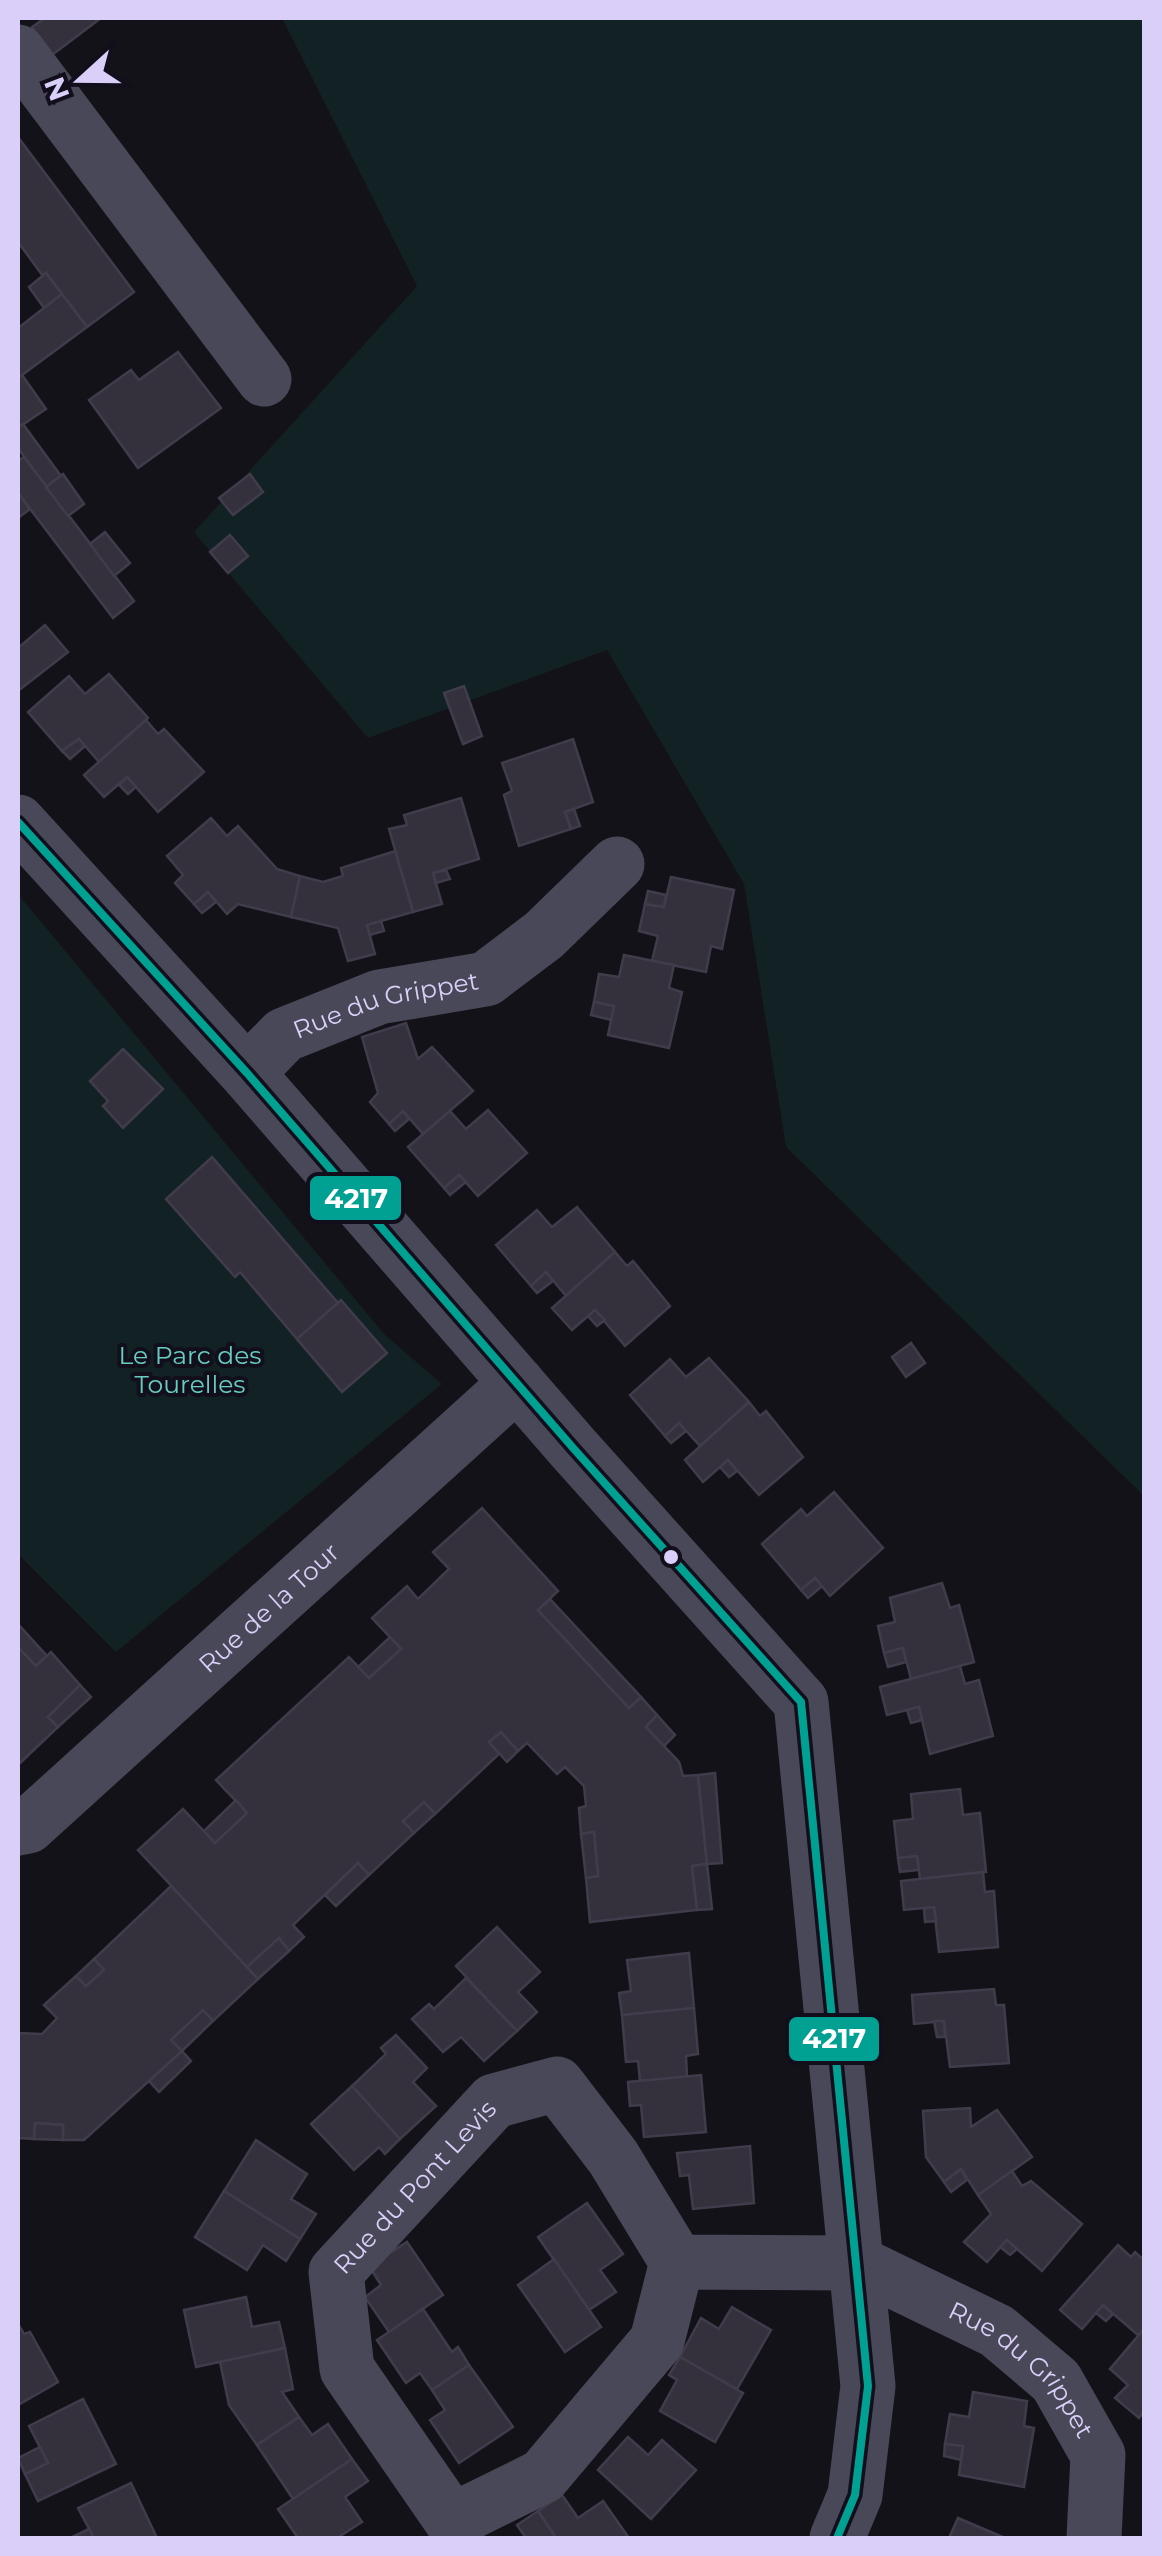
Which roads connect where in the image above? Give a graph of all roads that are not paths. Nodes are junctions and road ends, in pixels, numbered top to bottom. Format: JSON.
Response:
{"nodes":[{"id":1,"x":18,"y":52,"type":"edge"},
{"id":2,"x":264,"y":379,"type":"dead end"},
{"id":3,"x":18,"y":822,"type":"edge"},
{"id":4,"x":617,"y":864,"type":"dead end"},
{"id":5,"x":247,"y":1073,"type":"junction"},
{"id":6,"x":517,"y":1383,"type":"junction"},
{"id":7,"x":18,"y":1828,"type":"edge"},
{"id":8,"x":677,"y":2262,"type":"junction"},
{"id":9,"x":858,"y":2262,"type":"junction"},
{"id":10,"x":837,"y":2538,"type":"edge"},
{"id":11,"x":1094,"y":2538,"type":"edge"}],
"edges":[{"from":1,"to":2,"type":"street"},
{"from":3,"to":5,"type":"street"},
{"from":4,"to":5,"type":"street","name":"Rue du Grippet"},
{"from":5,"to":6,"type":"street"},
{"from":6,"to":7,"type":"street","name":"Rue de la Tour"},
{"from":6,"to":9,"type":"street"},
{"from":8,"to":8,"type":"street","name":"Rue du Pont Levis"},
{"from":8,"to":9,"type":"street"},
{"from":9,"to":10,"type":"street"},
{"from":9,"to":11,"type":"street","name":"Rue du Grippet"}]}
